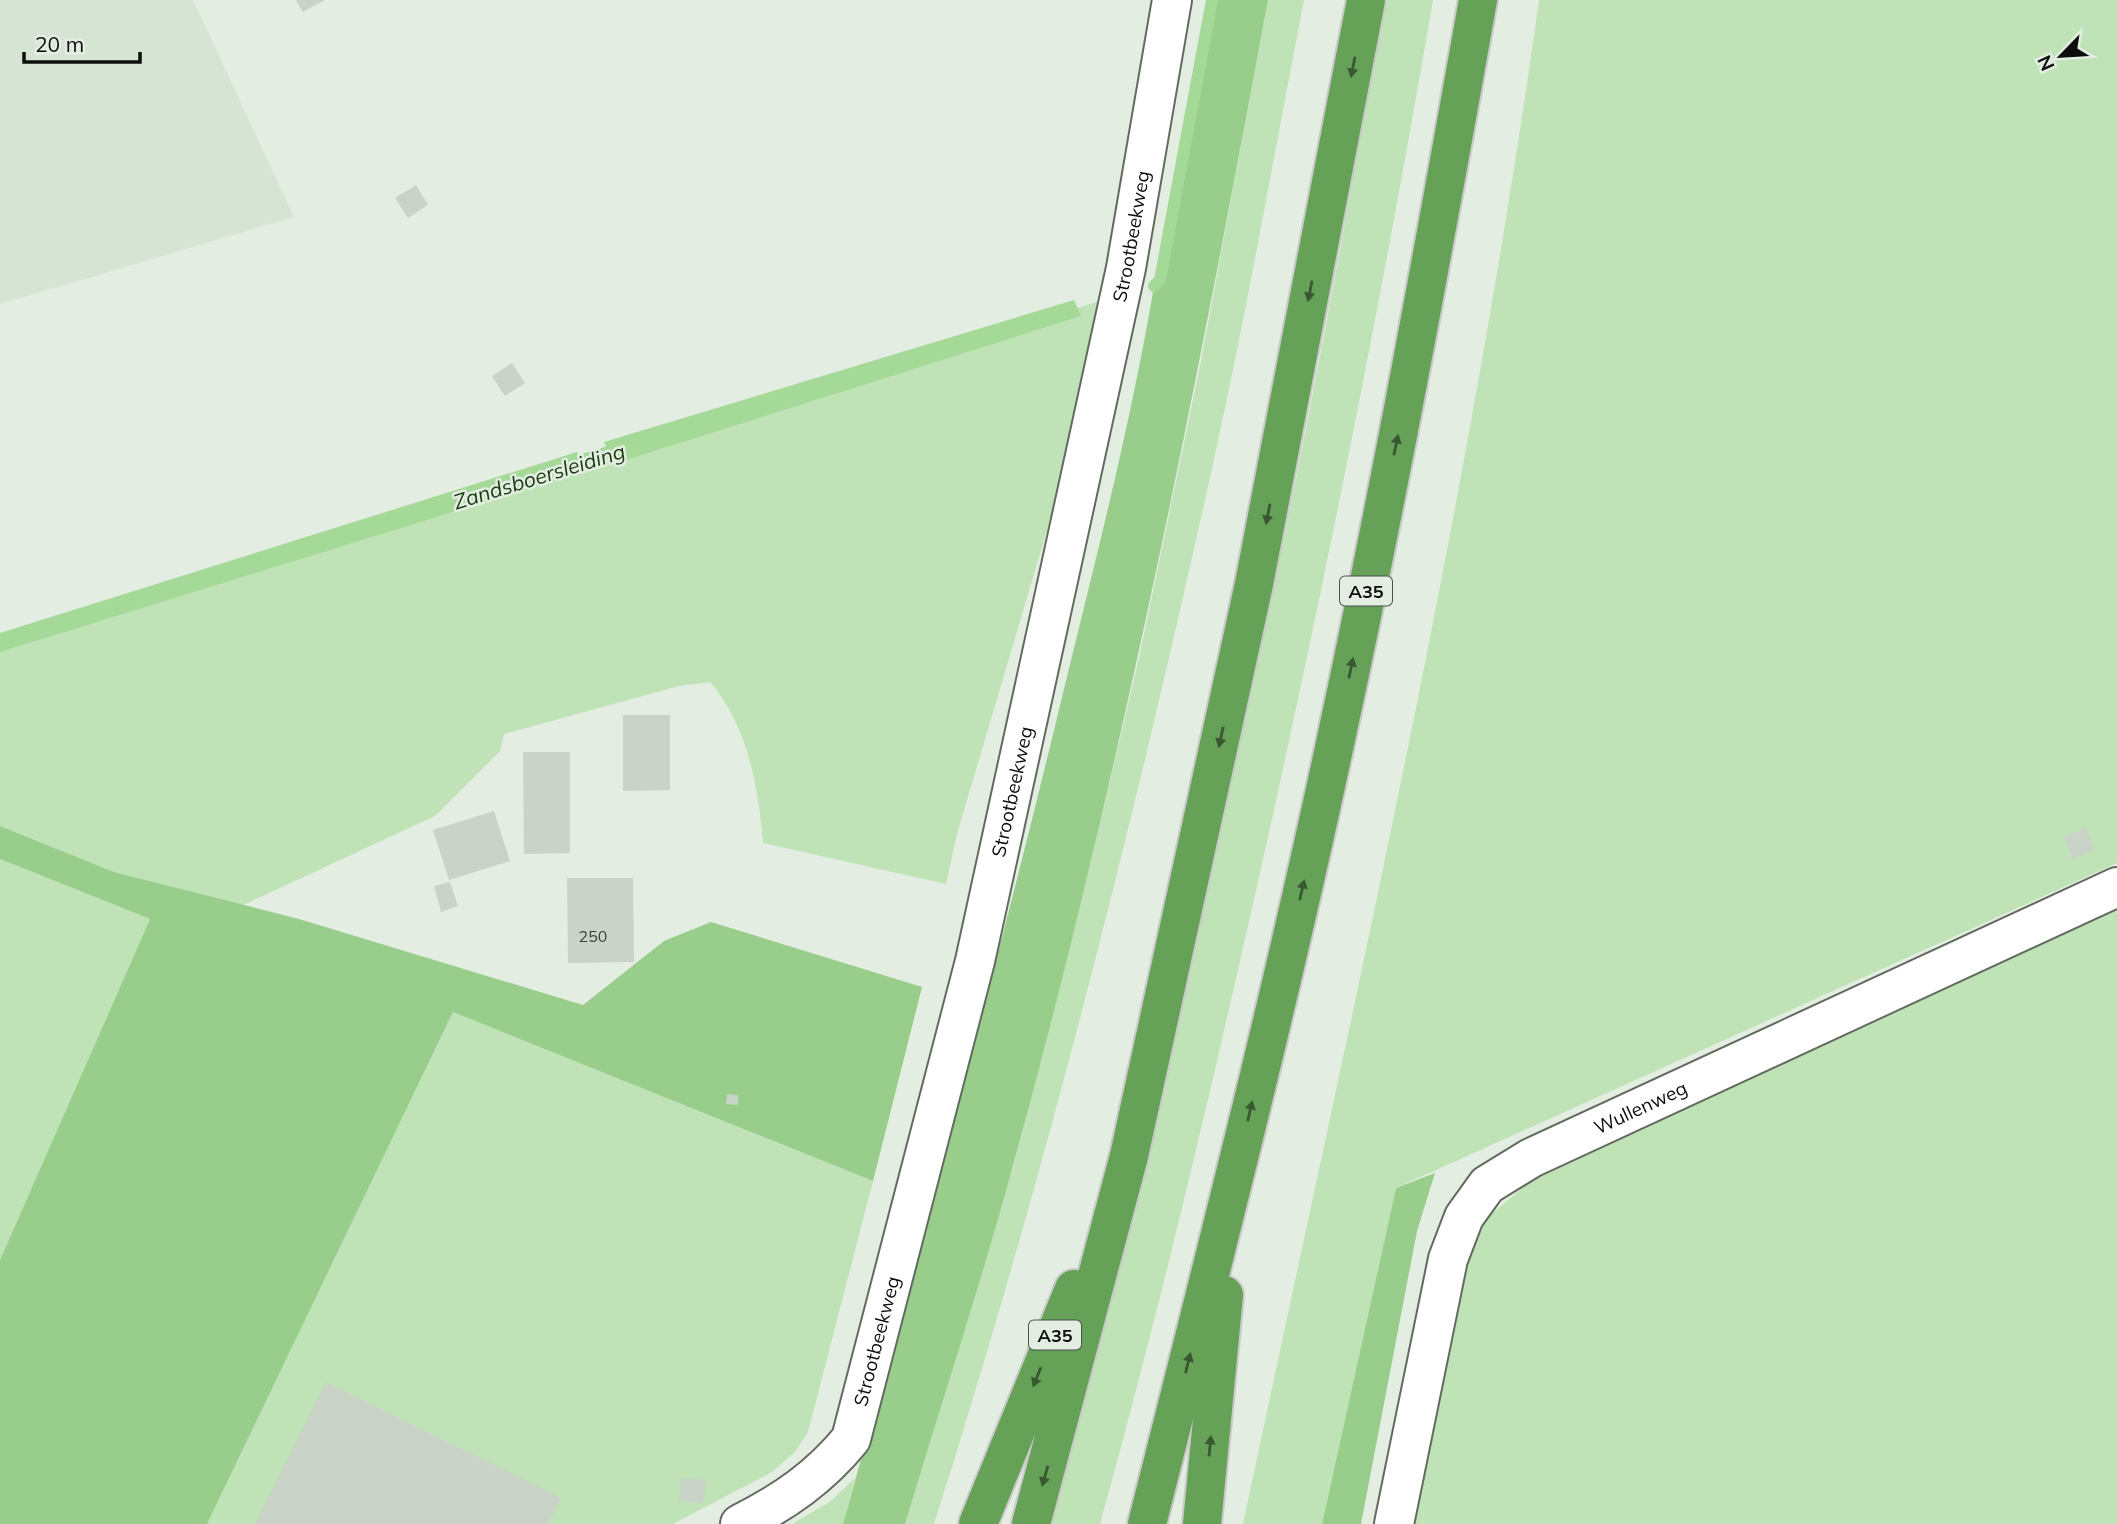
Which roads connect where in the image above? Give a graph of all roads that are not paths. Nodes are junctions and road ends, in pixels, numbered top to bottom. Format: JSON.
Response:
{"nodes":[{"id":1,"x":1172,"y":0,"type":"edge"},
{"id":2,"x":1366,"y":0,"type":"edge"},
{"id":3,"x":1478,"y":0,"type":"edge"},
{"id":4,"x":2117,"y":887,"type":"edge"},
{"id":5,"x":1129,"y":1156,"type":"junction"},
{"id":6,"x":1235,"y":1178,"type":"junction"},
{"id":7,"x":740,"y":1524,"type":"edge"},
{"id":8,"x":978,"y":1524,"type":"edge"},
{"id":9,"x":1031,"y":1524,"type":"edge"},
{"id":10,"x":1147,"y":1524,"type":"edge"},
{"id":11,"x":1202,"y":1524,"type":"edge"},
{"id":12,"x":1394,"y":1524,"type":"edge"}],
"edges":[{"from":1,"to":7,"type":"street","name":"Strootbeekweg"},
{"from":2,"to":5,"type":"highway","number":"A35","one_way":true},
{"from":6,"to":3,"type":"highway","number":"A35","one_way":true},
{"from":4,"to":12,"type":"street","name":"Wullenweg"},
{"from":5,"to":8,"type":"highway","number":"A35","one_way":true},
{"from":5,"to":9,"type":"highway","number":"A35","one_way":true},
{"from":10,"to":6,"type":"highway","number":"A35","one_way":true},
{"from":11,"to":6,"type":"highway","number":"A35","one_way":true}]}
